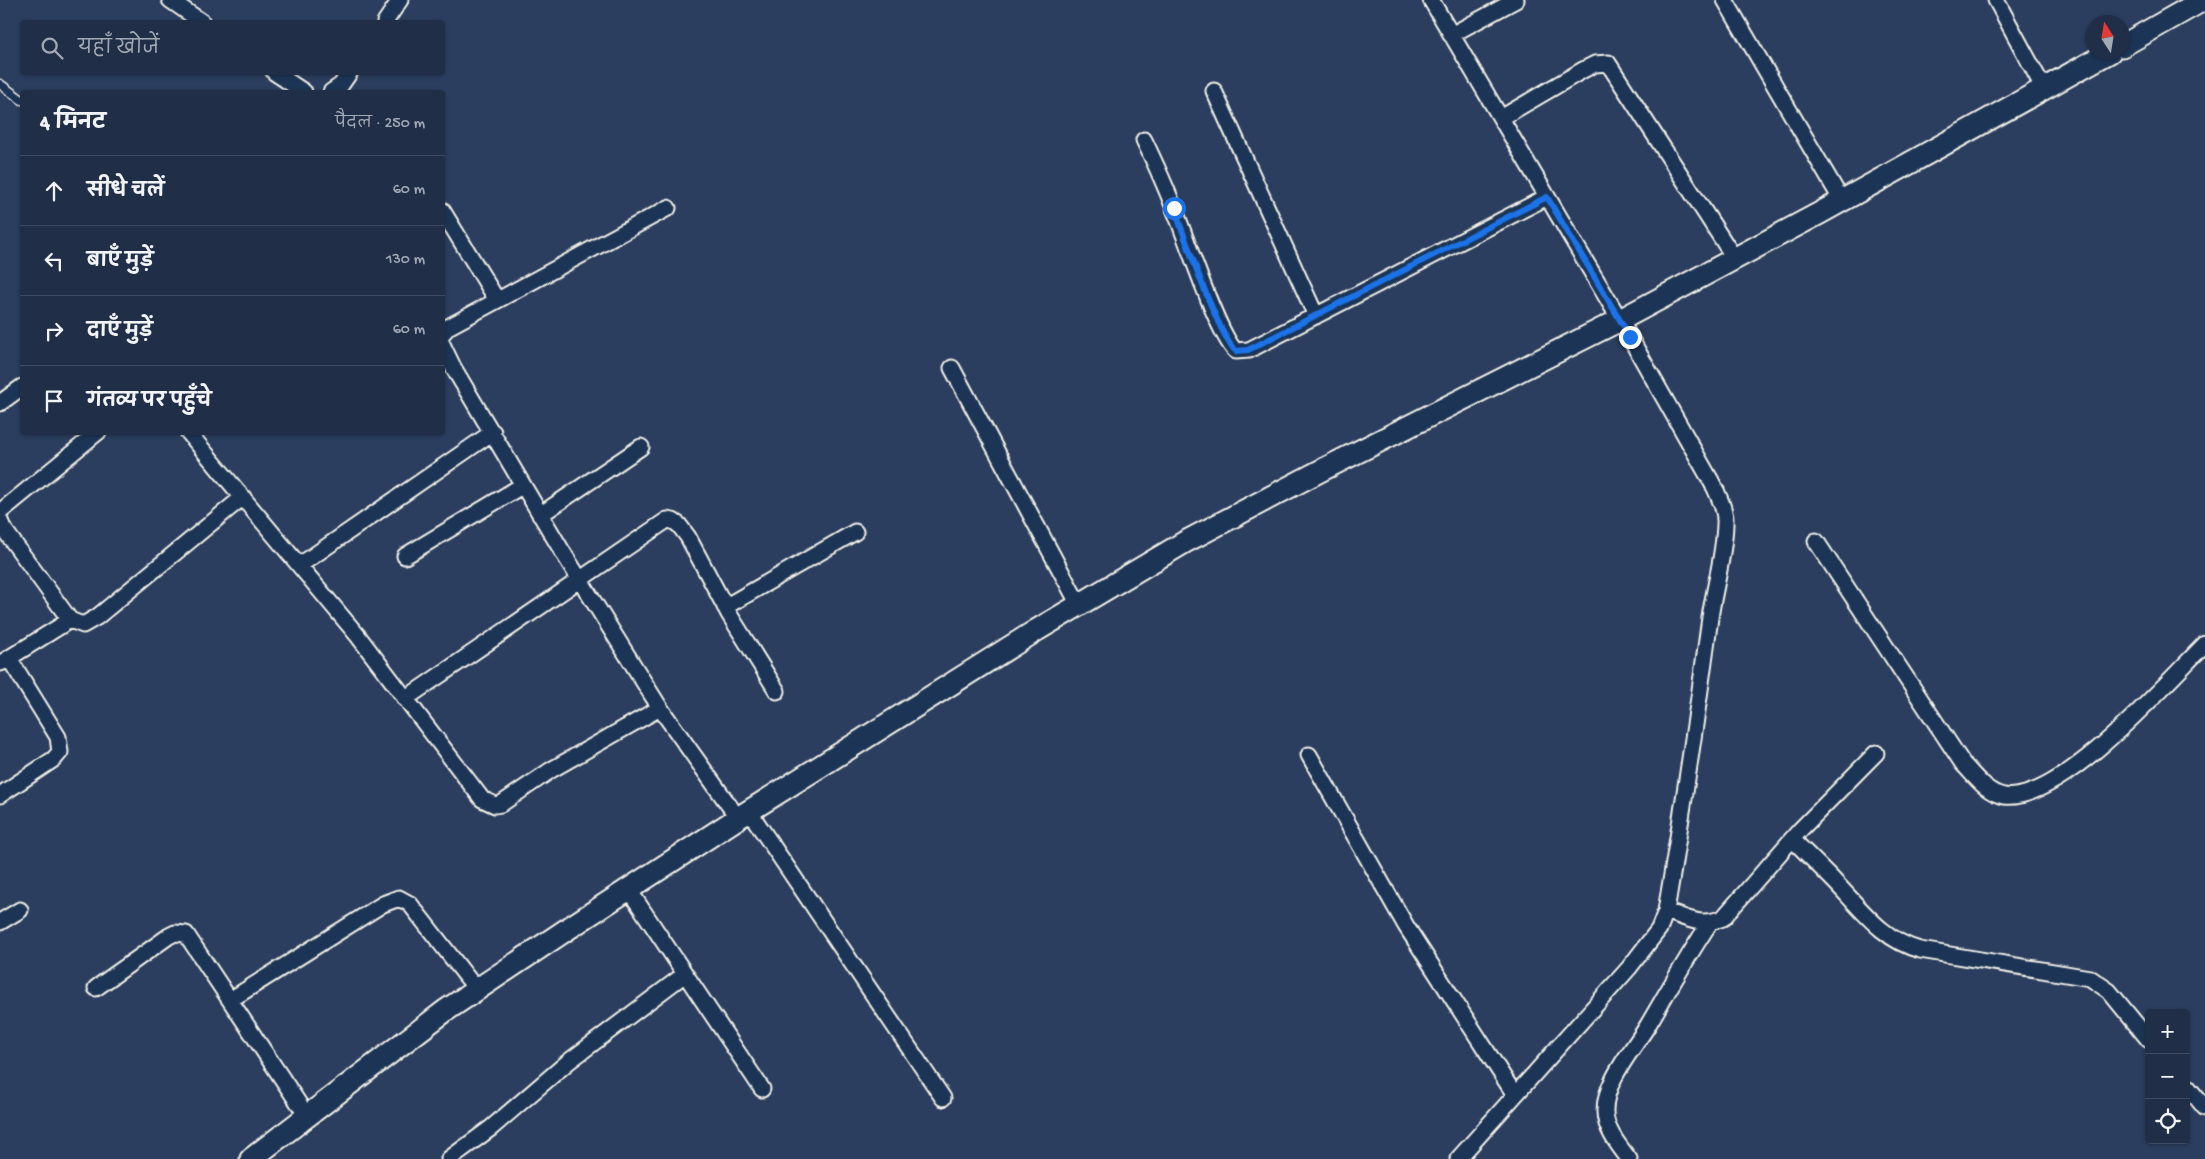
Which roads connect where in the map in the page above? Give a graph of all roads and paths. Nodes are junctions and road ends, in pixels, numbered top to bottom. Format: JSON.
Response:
{"nodes":[{"id":1,"x":170,"y":0,"type":"edge"},
{"id":2,"x":400,"y":0,"type":"edge"},
{"id":3,"x":1431,"y":0,"type":"edge"},
{"id":4,"x":1516,"y":0,"type":"edge"},
{"id":5,"x":1725,"y":0,"type":"edge"},
{"id":6,"x":1996,"y":0,"type":"edge"},
{"id":7,"x":2203,"y":0,"type":"edge"},
{"id":8,"x":199,"y":20,"type":"edge"},
{"id":9,"x":386,"y":20,"type":"edge"},
{"id":10,"x":1451,"y":35,"type":"junction"},
{"id":11,"x":2130,"y":41,"type":"edge"},
{"id":12,"x":2096,"y":60,"type":"edge"},
{"id":13,"x":278,"y":75,"type":"edge"},
{"id":14,"x":348,"y":75,"type":"edge"},
{"id":15,"x":0,"y":84,"type":"edge"},
{"id":16,"x":301,"y":90,"type":"edge"},
{"id":17,"x":335,"y":90,"type":"edge"},
{"id":18,"x":2044,"y":90,"type":"junction"},
{"id":19,"x":1214,"y":91,"type":"dead end"},
{"id":20,"x":20,"y":99,"type":"edge"},
{"id":21,"x":1501,"y":118,"type":"junction"},
{"id":22,"x":1144,"y":140,"type":"dead end"},
{"id":23,"x":1547,"y":197,"type":"junction"},
{"id":24,"x":1842,"y":201,"type":"junction"},
{"id":25,"x":668,"y":208,"type":"dead end"},
{"id":26,"x":445,"y":215,"type":"edge"},
{"id":27,"x":1735,"y":259,"type":"junction"},
{"id":28,"x":497,"y":300,"type":"junction"},
{"id":29,"x":1316,"y":316,"type":"junction"},
{"id":30,"x":1620,"y":320,"type":"junction"},
{"id":31,"x":445,"y":330,"type":"edge"},
{"id":32,"x":445,"y":350,"type":"edge"},
{"id":33,"x":952,"y":368,"type":"dead end"},
{"id":34,"x":20,"y":388,"type":"edge"},
{"id":35,"x":0,"y":403,"type":"edge"},
{"id":36,"x":493,"y":432,"type":"junction"},
{"id":37,"x":94,"y":435,"type":"edge"},
{"id":38,"x":191,"y":435,"type":"edge"},
{"id":39,"x":641,"y":447,"type":"dead end"},
{"id":40,"x":523,"y":485,"type":"junction"},
{"id":41,"x":243,"y":497,"type":"junction"},
{"id":42,"x":0,"y":512,"type":"edge"},
{"id":43,"x":540,"y":515,"type":"junction"},
{"id":44,"x":0,"y":521,"type":"edge"},
{"id":45,"x":855,"y":532,"type":"dead end"},
{"id":46,"x":1816,"y":541,"type":"dead end"},
{"id":47,"x":405,"y":556,"type":"dead end"},
{"id":48,"x":300,"y":565,"type":"junction"},
{"id":49,"x":580,"y":581,"type":"junction"},
{"id":50,"x":1079,"y":605,"type":"junction"},
{"id":51,"x":725,"y":606,"type":"junction"},
{"id":52,"x":70,"y":620,"type":"junction"},
{"id":53,"x":2205,"y":644,"type":"edge"},
{"id":54,"x":4,"y":661,"type":"edge"},
{"id":55,"x":777,"y":691,"type":"dead end"},
{"id":56,"x":405,"y":699,"type":"junction"},
{"id":57,"x":660,"y":708,"type":"junction"},
{"id":58,"x":1876,"y":753,"type":"dead end"},
{"id":59,"x":1309,"y":755,"type":"dead end"},
{"id":60,"x":0,"y":795,"type":"edge"},
{"id":61,"x":744,"y":815,"type":"junction"},
{"id":62,"x":1792,"y":839,"type":"junction"},
{"id":63,"x":630,"y":890,"type":"junction"},
{"id":64,"x":20,"y":910,"type":"dead end"},
{"id":65,"x":1666,"y":911,"type":"junction"},
{"id":66,"x":0,"y":922,"type":"edge"},
{"id":67,"x":1709,"y":924,"type":"junction"},
{"id":68,"x":685,"y":974,"type":"junction"},
{"id":69,"x":96,"y":988,"type":"dead end"},
{"id":70,"x":477,"y":990,"type":"junction"},
{"id":71,"x":230,"y":1000,"type":"junction"},
{"id":72,"x":2145,"y":1035,"type":"edge"},
{"id":73,"x":762,"y":1089,"type":"dead end"},
{"id":74,"x":2190,"y":1091,"type":"edge"},
{"id":75,"x":1515,"y":1096,"type":"junction"},
{"id":76,"x":943,"y":1098,"type":"dead end"},
{"id":77,"x":2205,"y":1108,"type":"edge"},
{"id":78,"x":307,"y":1116,"type":"junction"},
{"id":79,"x":251,"y":1159,"type":"edge"},
{"id":80,"x":450,"y":1159,"type":"edge"},
{"id":81,"x":1458,"y":1159,"type":"edge"},
{"id":82,"x":1628,"y":1159,"type":"edge"}],
"edges":[{"from":1,"to":8,"type":"street"},
{"from":2,"to":9,"type":"street"},
{"from":3,"to":10,"type":"street"},
{"from":4,"to":10,"type":"street"},
{"from":5,"to":24,"type":"street"},
{"from":6,"to":18,"type":"street"},
{"from":7,"to":11,"type":"main road"},
{"from":10,"to":21,"type":"street"},
{"from":12,"to":18,"type":"main road"},
{"from":13,"to":16,"type":"street"},
{"from":14,"to":17,"type":"street"},
{"from":15,"to":20,"type":"lane"},
{"from":18,"to":24,"type":"main road"},
{"from":19,"to":29,"type":"street"},
{"from":21,"to":23,"type":"street"},
{"from":21,"to":27,"type":"street"},
{"from":22,"to":29,"type":"street"},
{"from":23,"to":29,"type":"street"},
{"from":23,"to":30,"type":"street"},
{"from":24,"to":27,"type":"main road"},
{"from":25,"to":28,"type":"street"},
{"from":26,"to":28,"type":"street"},
{"from":27,"to":30,"type":"main road"},
{"from":28,"to":31,"type":"street"},
{"from":30,"to":50,"type":"main road"},
{"from":30,"to":65,"type":"street"},
{"from":32,"to":36,"type":"street"},
{"from":33,"to":50,"type":"street"},
{"from":34,"to":35,"type":"street"},
{"from":36,"to":40,"type":"street"},
{"from":36,"to":48,"type":"street"},
{"from":37,"to":42,"type":"street"},
{"from":38,"to":41,"type":"street"},
{"from":39,"to":43,"type":"street"},
{"from":40,"to":43,"type":"street"},
{"from":40,"to":47,"type":"street"},
{"from":41,"to":48,"type":"street"},
{"from":41,"to":52,"type":"street"},
{"from":43,"to":49,"type":"street"},
{"from":44,"to":52,"type":"street"},
{"from":45,"to":51,"type":"street"},
{"from":46,"to":53,"type":"street"},
{"from":48,"to":56,"type":"street"},
{"from":49,"to":51,"type":"street"},
{"from":49,"to":56,"type":"street"},
{"from":49,"to":57,"type":"street"},
{"from":50,"to":61,"type":"main road"},
{"from":51,"to":55,"type":"street"},
{"from":52,"to":54,"type":"street"},
{"from":54,"to":60,"type":"street"},
{"from":56,"to":57,"type":"street"},
{"from":57,"to":61,"type":"street"},
{"from":58,"to":62,"type":"street"},
{"from":59,"to":75,"type":"street"},
{"from":61,"to":63,"type":"main road"},
{"from":61,"to":76,"type":"street"},
{"from":62,"to":67,"type":"street"},
{"from":62,"to":72,"type":"street"},
{"from":63,"to":68,"type":"street"},
{"from":63,"to":70,"type":"main road"},
{"from":64,"to":66,"type":"street"},
{"from":65,"to":67,"type":"street"},
{"from":65,"to":75,"type":"street"},
{"from":67,"to":82,"type":"street"},
{"from":68,"to":73,"type":"street"},
{"from":68,"to":80,"type":"street"},
{"from":69,"to":71,"type":"street"},
{"from":70,"to":71,"type":"street"},
{"from":70,"to":78,"type":"main road"},
{"from":71,"to":78,"type":"street"},
{"from":74,"to":77,"type":"street"},
{"from":75,"to":81,"type":"street"},
{"from":78,"to":79,"type":"main road"}]}
